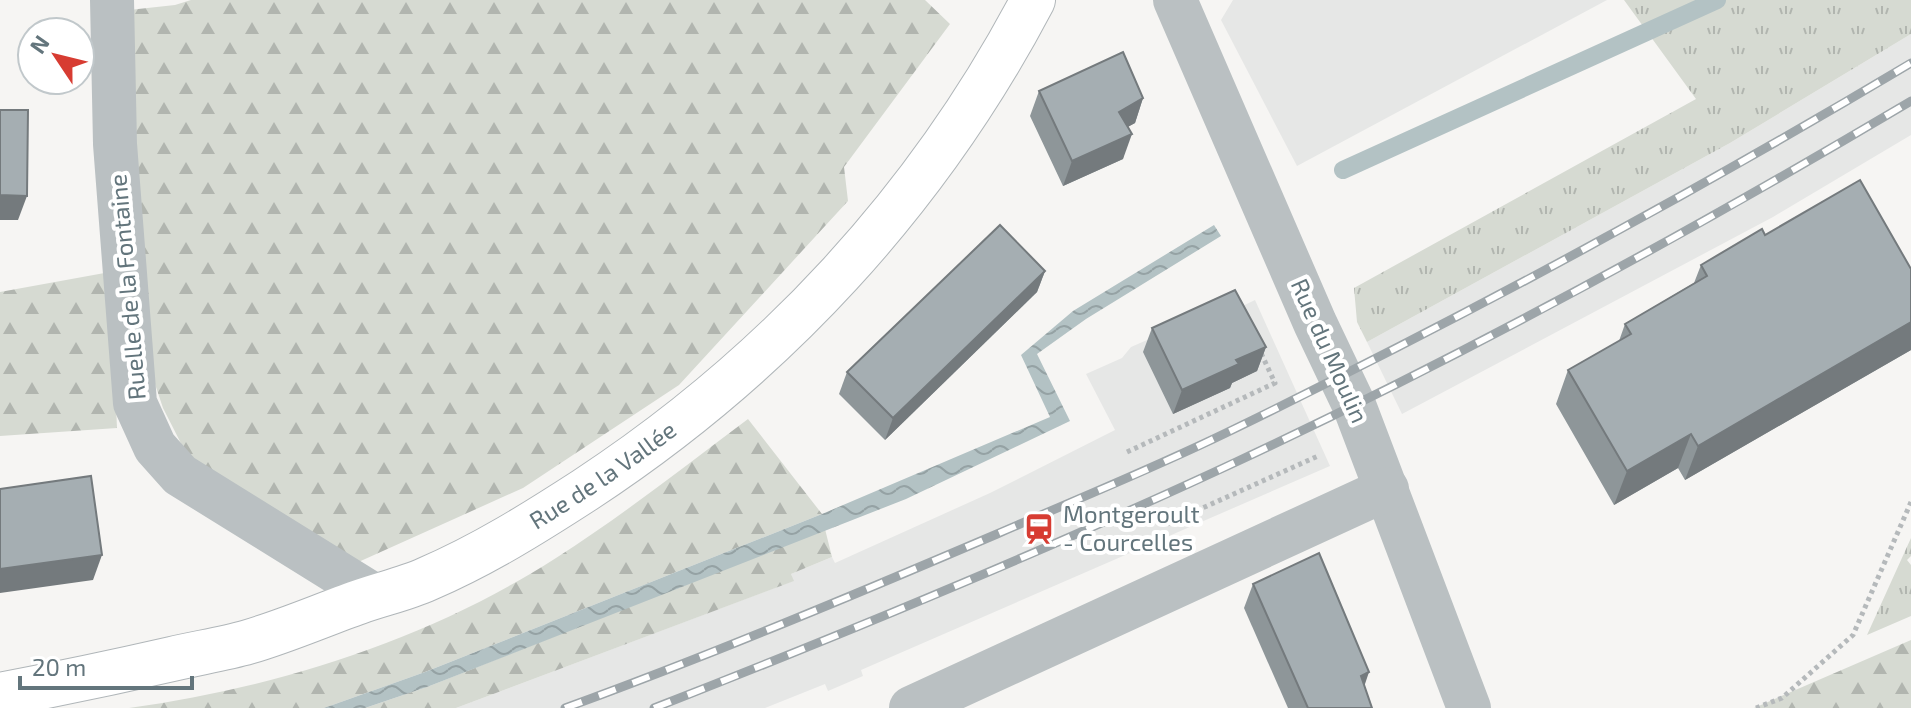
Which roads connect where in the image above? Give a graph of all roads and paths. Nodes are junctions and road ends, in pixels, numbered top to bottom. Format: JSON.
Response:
{"nodes":[{"id":1,"x":112,"y":0,"type":"edge"},
{"id":2,"x":1033,"y":0,"type":"edge"},
{"id":3,"x":1175,"y":0,"type":"edge"},
{"id":4,"x":1315,"y":323,"type":"junction"},
{"id":5,"x":1366,"y":433,"type":"junction"},
{"id":6,"x":1127,"y":452,"type":"dead end"},
{"id":7,"x":1387,"y":489,"type":"junction"},
{"id":8,"x":1911,"y":502,"type":"edge"},
{"id":9,"x":1167,"y":524,"type":"dead end"},
{"id":10,"x":375,"y":596,"type":"junction"},
{"id":11,"x":0,"y":695,"type":"edge"},
{"id":12,"x":911,"y":708,"type":"edge"},
{"id":13,"x":1469,"y":708,"type":"edge"},
{"id":14,"x":1756,"y":708,"type":"edge"}],
"edges":[{"from":1,"to":10,"type":"street","name":"Ruelle de la Fontaine"},
{"from":2,"to":10,"type":"main road","name":"Rue de la Vallée"},
{"from":3,"to":4,"type":"street","name":"Rue du Moulin"},
{"from":4,"to":5,"type":"street","name":"Rue du Moulin"},
{"from":4,"to":6,"type":"path"},
{"from":5,"to":7,"type":"street","name":"Rue du Moulin"},
{"from":5,"to":9,"type":"path"},
{"from":7,"to":12,"type":"street"},
{"from":7,"to":13,"type":"street","name":"Rue du Moulin"},
{"from":8,"to":14,"type":"path"},
{"from":10,"to":11,"type":"main road","name":"Rue de la Vallée"}]}
